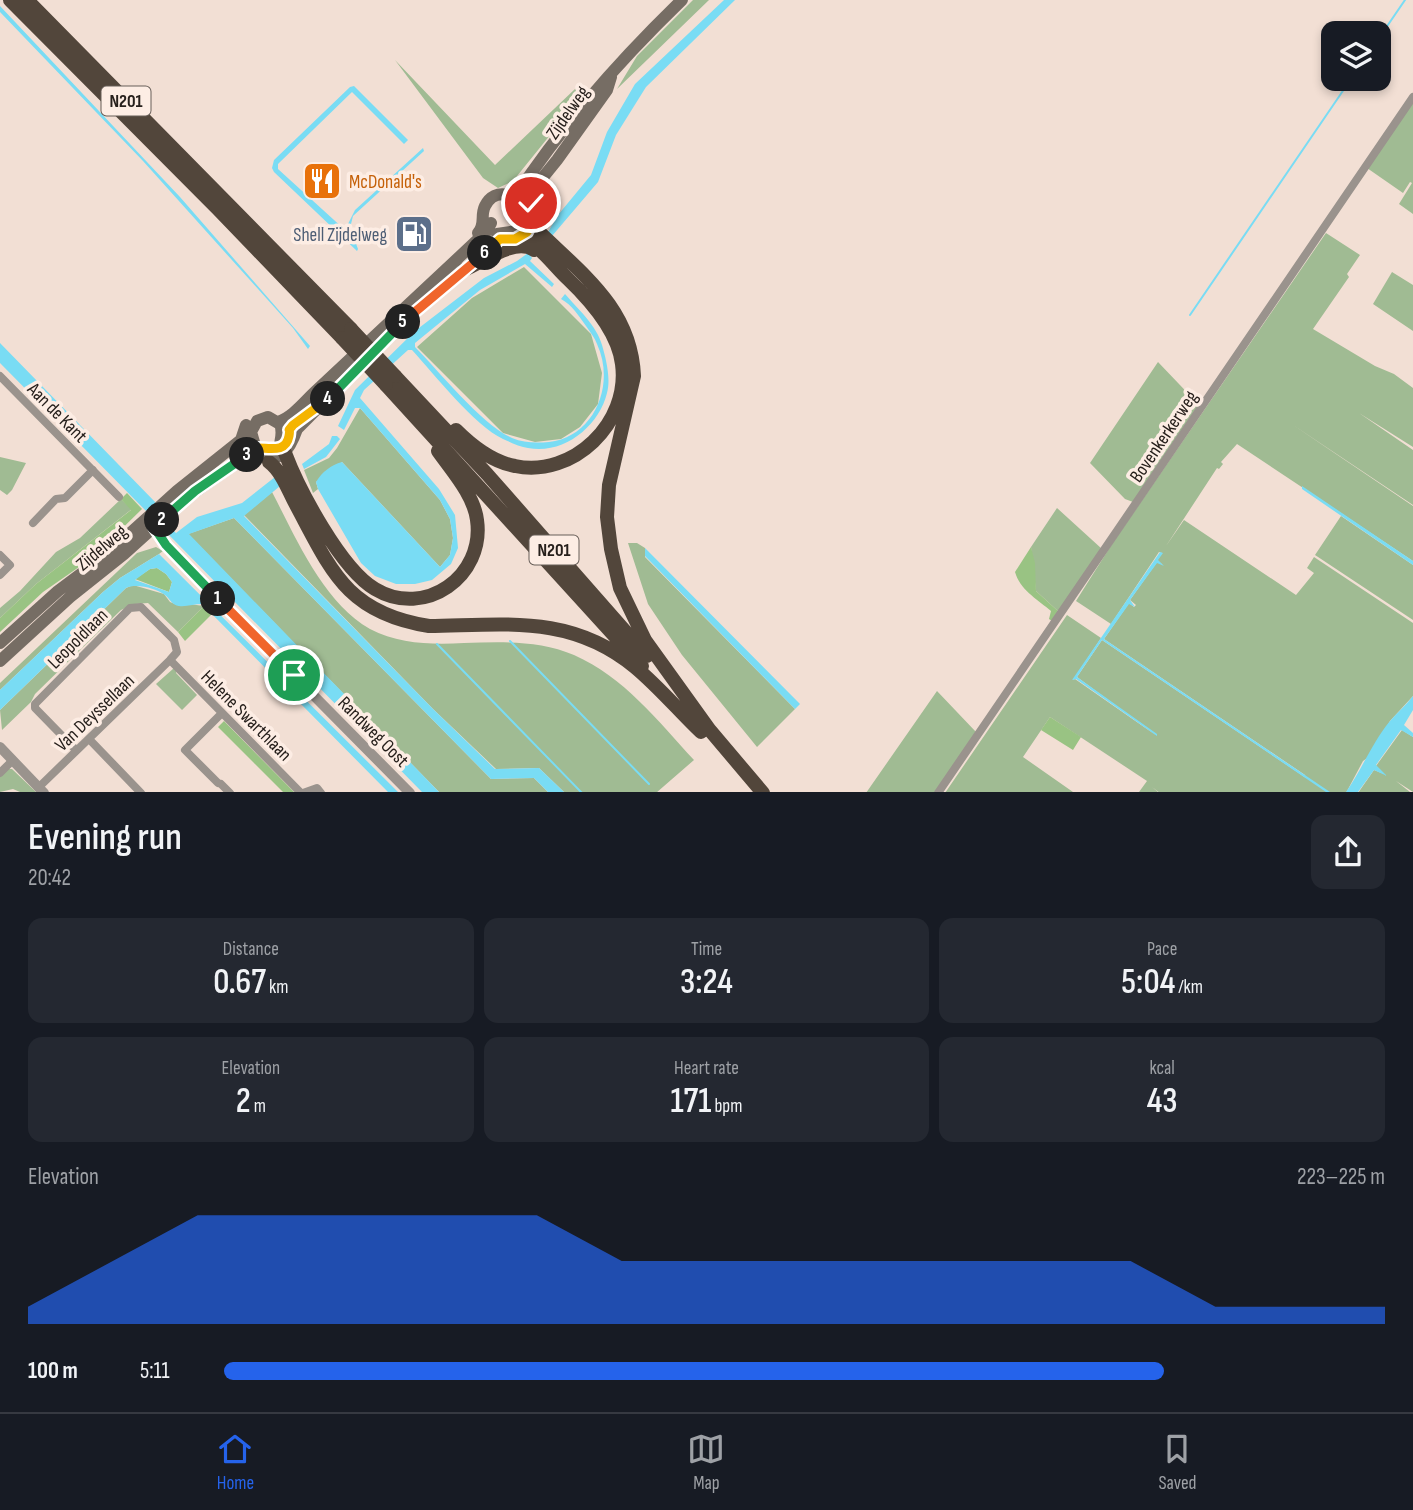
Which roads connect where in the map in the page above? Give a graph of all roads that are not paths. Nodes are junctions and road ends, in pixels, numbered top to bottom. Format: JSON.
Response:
{"nodes":[{"id":1,"x":10,"y":0,"type":"edge"},
{"id":2,"x":27,"y":0,"type":"edge"},
{"id":3,"x":682,"y":0,"type":"edge"},
{"id":4,"x":1413,"y":96,"type":"edge"},
{"id":5,"x":543,"y":167,"type":"junction"},
{"id":6,"x":520,"y":201,"type":"junction"},
{"id":7,"x":527,"y":228,"type":"junction"},
{"id":8,"x":494,"y":230,"type":"junction"},
{"id":9,"x":546,"y":259,"type":"junction"},
{"id":10,"x":460,"y":265,"type":"junction"},
{"id":11,"x":346,"y":333,"type":"junction"},
{"id":12,"x":0,"y":376,"type":"edge"},
{"id":13,"x":390,"y":380,"type":"junction"},
{"id":14,"x":414,"y":415,"type":"junction"},
{"id":15,"x":285,"y":424,"type":"junction"},
{"id":16,"x":248,"y":435,"type":"junction"},
{"id":17,"x":275,"y":452,"type":"junction"},
{"id":18,"x":231,"y":468,"type":"junction"},
{"id":19,"x":93,"y":470,"type":"junction"},
{"id":20,"x":119,"y":497,"type":"dead end"},
{"id":21,"x":33,"y":523,"type":"dead end"},
{"id":22,"x":152,"y":525,"type":"junction"},
{"id":23,"x":0,"y":555,"type":"edge"},
{"id":24,"x":0,"y":575,"type":"edge"},
{"id":25,"x":0,"y":643,"type":"edge"},
{"id":26,"x":170,"y":660,"type":"junction"},
{"id":27,"x":0,"y":661,"type":"edge"},
{"id":28,"x":222,"y":713,"type":"junction"},
{"id":29,"x":705,"y":730,"type":"junction"},
{"id":30,"x":89,"y":739,"type":"junction"},
{"id":31,"x":0,"y":747,"type":"edge"},
{"id":32,"x":76,"y":750,"type":"junction"},
{"id":33,"x":13,"y":760,"type":"junction"},
{"id":34,"x":0,"y":773,"type":"edge"},
{"id":35,"x":41,"y":790,"type":"edge"},
{"id":36,"x":140,"y":792,"type":"edge"},
{"id":37,"x":229,"y":792,"type":"edge"},
{"id":38,"x":301,"y":792,"type":"edge"},
{"id":39,"x":305,"y":792,"type":"edge"},
{"id":40,"x":320,"y":792,"type":"edge"},
{"id":41,"x":409,"y":792,"type":"edge"},
{"id":42,"x":750,"y":792,"type":"edge"},
{"id":43,"x":762,"y":792,"type":"edge"},
{"id":44,"x":939,"y":792,"type":"edge"}],
"edges":[{"from":1,"to":11,"type":"highway","number":"N201"},
{"from":2,"to":11,"type":"highway","number":"N201"},
{"from":3,"to":5,"type":"main road","name":"Zijdelweg"},
{"from":4,"to":44,"type":"street","name":"Bovenkerkerweg"},
{"from":5,"to":6,"type":"main road","name":"Zijdelweg"},
{"from":5,"to":6,"type":"main road","name":"Zijdelweg"},
{"from":6,"to":7,"type":"main road"},
{"from":6,"to":8,"type":"main road"},
{"from":7,"to":8,"type":"main road"},
{"from":7,"to":9,"type":"highway","number":"N201"},
{"from":7,"to":29,"type":"highway","number":"N201"},
{"from":8,"to":10,"type":"main road"},
{"from":8,"to":10,"type":"main road"},
{"from":9,"to":10,"type":"highway","number":"N201"},
{"from":9,"to":13,"type":"highway","number":"N201"},
{"from":10,"to":15,"type":"main road"},
{"from":10,"to":15,"type":"main road"},
{"from":11,"to":13,"type":"highway","number":"N201","bridge":true},
{"from":12,"to":19,"type":"street","name":"Aan de Kant"},
{"from":13,"to":14,"type":"highway","number":"N201"},
{"from":13,"to":29,"type":"highway","number":"N201"},
{"from":14,"to":17,"type":"highway","number":"N201"},
{"from":14,"to":29,"type":"highway","number":"N201"},
{"from":15,"to":16,"type":"main road"},
{"from":15,"to":17,"type":"main road"},
{"from":15,"to":17,"type":"main road"},
{"from":16,"to":17,"type":"main road"},
{"from":16,"to":22,"type":"main road","name":"Zijdelweg"},
{"from":17,"to":18,"type":"main road","name":"Zijdelweg"},
{"from":17,"to":18,"type":"main road","name":"Zijdelweg"},
{"from":17,"to":29,"type":"highway","number":"N201"},
{"from":18,"to":22,"type":"main road","name":"Zijdelweg"},
{"from":19,"to":20,"type":"street","name":"Aan de Kant"},
{"from":19,"to":21,"type":"street","name":"Aan de Kant"},
{"from":22,"to":25,"type":"main road","name":"Zijdelweg"},
{"from":22,"to":27,"type":"main road","name":"Zijdelweg"},
{"from":22,"to":41,"type":"street","name":"Randweg Oost"},
{"from":23,"to":24,"type":"street"},
{"from":26,"to":28,"type":"street","name":"Helene Swarthlaan"},
{"from":26,"to":30,"type":"street","name":"Van Deyssellaan"},
{"from":26,"to":32,"type":"street","name":"Leopoldlaan"},
{"from":28,"to":37,"type":"street"},
{"from":28,"to":38,"type":"street","name":"Helene Swarthlaan"},
{"from":29,"to":42,"type":"highway","number":"N201"},
{"from":29,"to":43,"type":"highway","number":"N201"},
{"from":30,"to":32,"type":"street","name":"Van Deyssellaan"},
{"from":30,"to":36,"type":"street"},
{"from":31,"to":33,"type":"street"},
{"from":32,"to":35,"type":"street","name":"Van Deyssellaan"},
{"from":33,"to":34,"type":"street"},
{"from":33,"to":35,"type":"street"},
{"from":39,"to":40,"type":"street","name":"Helene Swarthlaan"}]}
